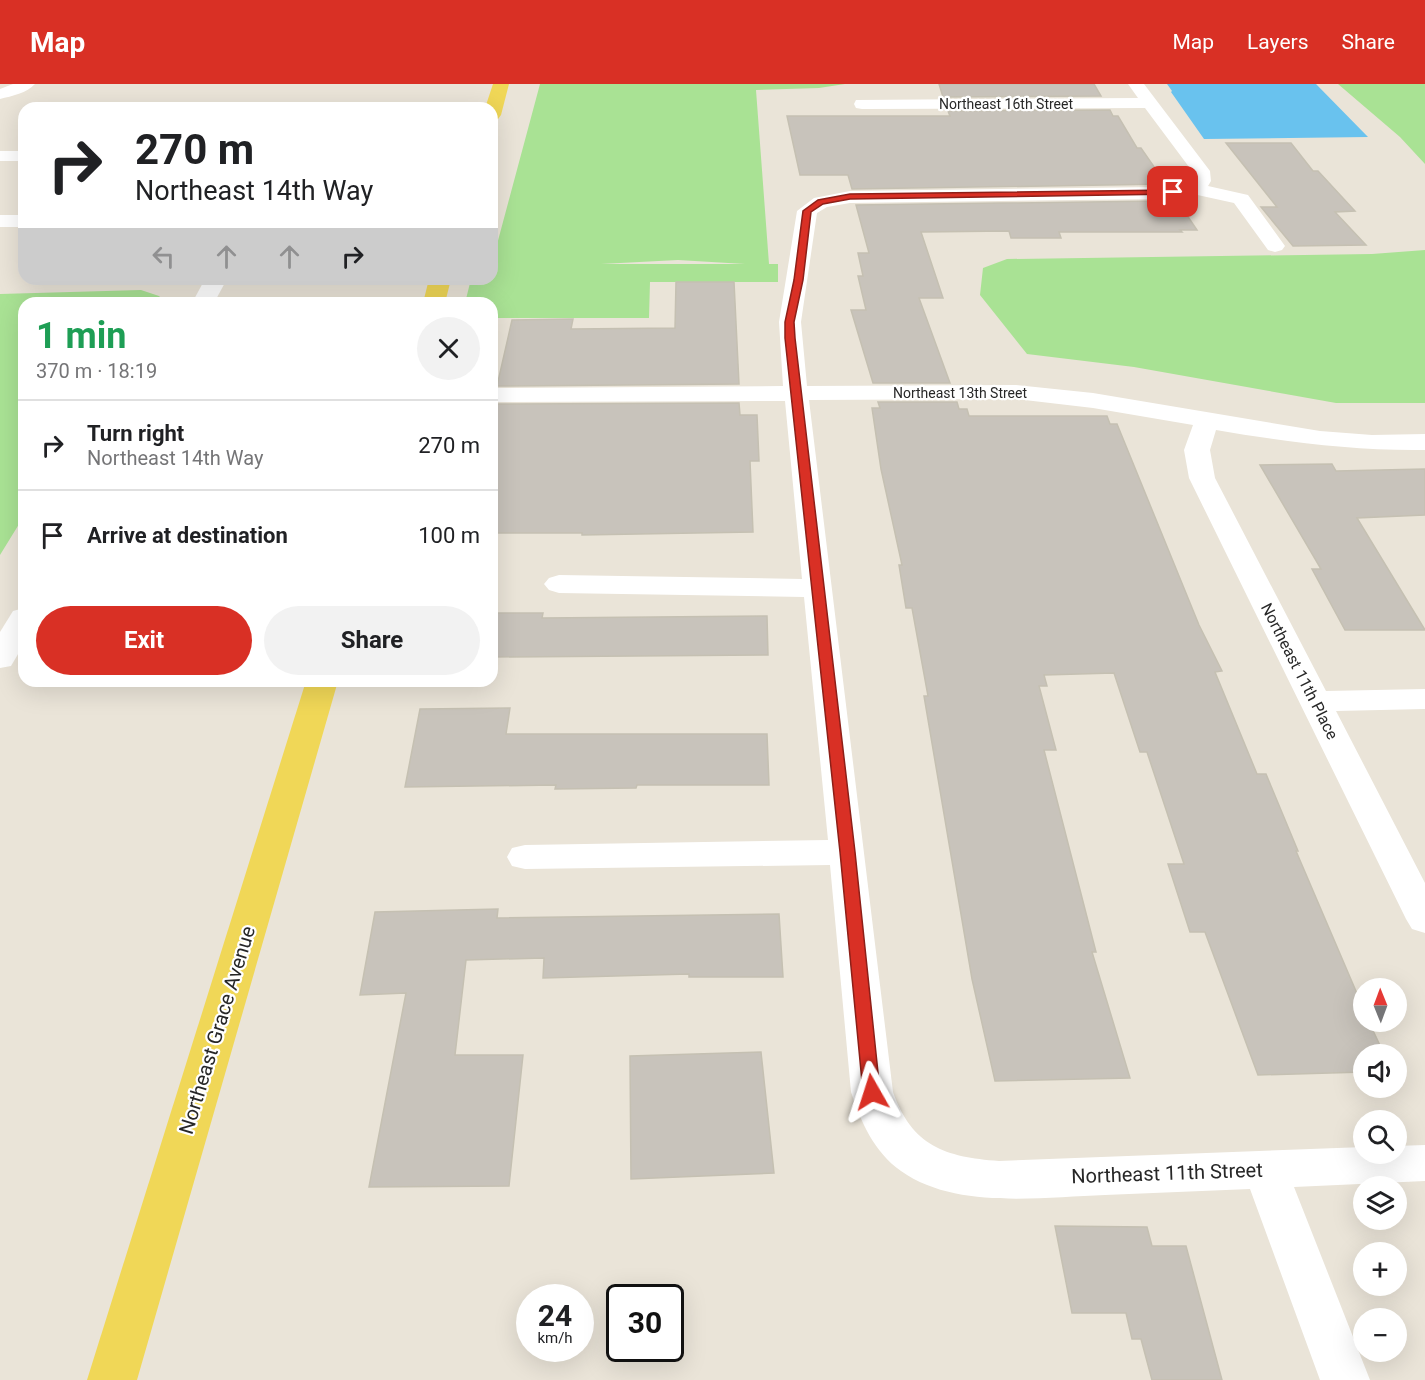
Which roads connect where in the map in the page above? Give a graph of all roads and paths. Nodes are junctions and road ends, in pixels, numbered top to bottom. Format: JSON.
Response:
{"nodes":[{"id":1,"x":27,"y":84,"type":"edge"},
{"id":2,"x":501,"y":84,"type":"edge"},
{"id":3,"x":904,"y":84,"type":"edge"},
{"id":4,"x":1136,"y":84,"type":"edge"},
{"id":5,"x":5,"y":93,"type":"edge"},
{"id":6,"x":496,"y":102,"type":"edge"},
{"id":7,"x":1150,"y":103,"type":"junction"},
{"id":8,"x":862,"y":104,"type":"dead end"},
{"id":9,"x":912,"y":104,"type":"junction"},
{"id":10,"x":0,"y":156,"type":"edge"},
{"id":11,"x":18,"y":156,"type":"edge"},
{"id":12,"x":1193,"y":188,"type":"junction"},
{"id":13,"x":0,"y":221,"type":"edge"},
{"id":14,"x":18,"y":221,"type":"edge"},
{"id":15,"x":1275,"y":246,"type":"dead end"},
{"id":16,"x":498,"y":395,"type":"edge"},
{"id":17,"x":797,"y":395,"type":"junction"},
{"id":18,"x":1207,"y":420,"type":"junction"},
{"id":19,"x":1425,"y":442,"type":"edge"},
{"id":20,"x":559,"y":584,"type":"dead end"},
{"id":21,"x":818,"y":588,"type":"junction"},
{"id":22,"x":18,"y":628,"type":"edge"},
{"id":23,"x":0,"y":659,"type":"edge"},
{"id":24,"x":320,"y":687,"type":"edge"},
{"id":25,"x":1425,"y":699,"type":"edge"},
{"id":26,"x":1315,"y":701,"type":"junction"},
{"id":27,"x":847,"y":852,"type":"junction"},
{"id":28,"x":525,"y":857,"type":"dead end"},
{"id":29,"x":1425,"y":919,"type":"edge"},
{"id":30,"x":1425,"y":1163,"type":"edge"},
{"id":31,"x":1265,"y":1169,"type":"junction"},
{"id":32,"x":112,"y":1380,"type":"edge"},
{"id":33,"x":1345,"y":1380,"type":"edge"}],
"edges":[{"from":1,"to":5,"type":"street"},
{"from":2,"to":6,"type":"main road"},
{"from":3,"to":9,"type":"street"},
{"from":4,"to":7,"type":"street"},
{"from":7,"to":9,"type":"street","name":"Northeast 16th Street"},
{"from":7,"to":12,"type":"street"},
{"from":8,"to":9,"type":"street","name":"Northeast 16th Street"},
{"from":10,"to":11,"type":"street"},
{"from":12,"to":15,"type":"street"},
{"from":12,"to":17,"type":"street","name":"Northeast 11th Street"},
{"from":13,"to":14,"type":"street"},
{"from":16,"to":17,"type":"street","name":"Northeast 13th Street"},
{"from":17,"to":18,"type":"street","name":"Northeast 13th Street"},
{"from":17,"to":21,"type":"street","name":"Northeast 11th Street"},
{"from":18,"to":19,"type":"street","name":"Northeast 13th Street"},
{"from":18,"to":26,"type":"street","name":"Northeast 11th Place"},
{"from":20,"to":21,"type":"street"},
{"from":21,"to":27,"type":"street","name":"Northeast 11th Street"},
{"from":22,"to":23,"type":"street"},
{"from":24,"to":32,"type":"main road","name":"Northeast Grace Avenue"},
{"from":25,"to":26,"type":"street"},
{"from":26,"to":29,"type":"street","name":"Northeast 11th Place"},
{"from":27,"to":28,"type":"street"},
{"from":27,"to":31,"type":"street","name":"Northeast 11th Street"},
{"from":30,"to":31,"type":"street","name":"Northeast 11th Street"},
{"from":31,"to":33,"type":"street"}]}
